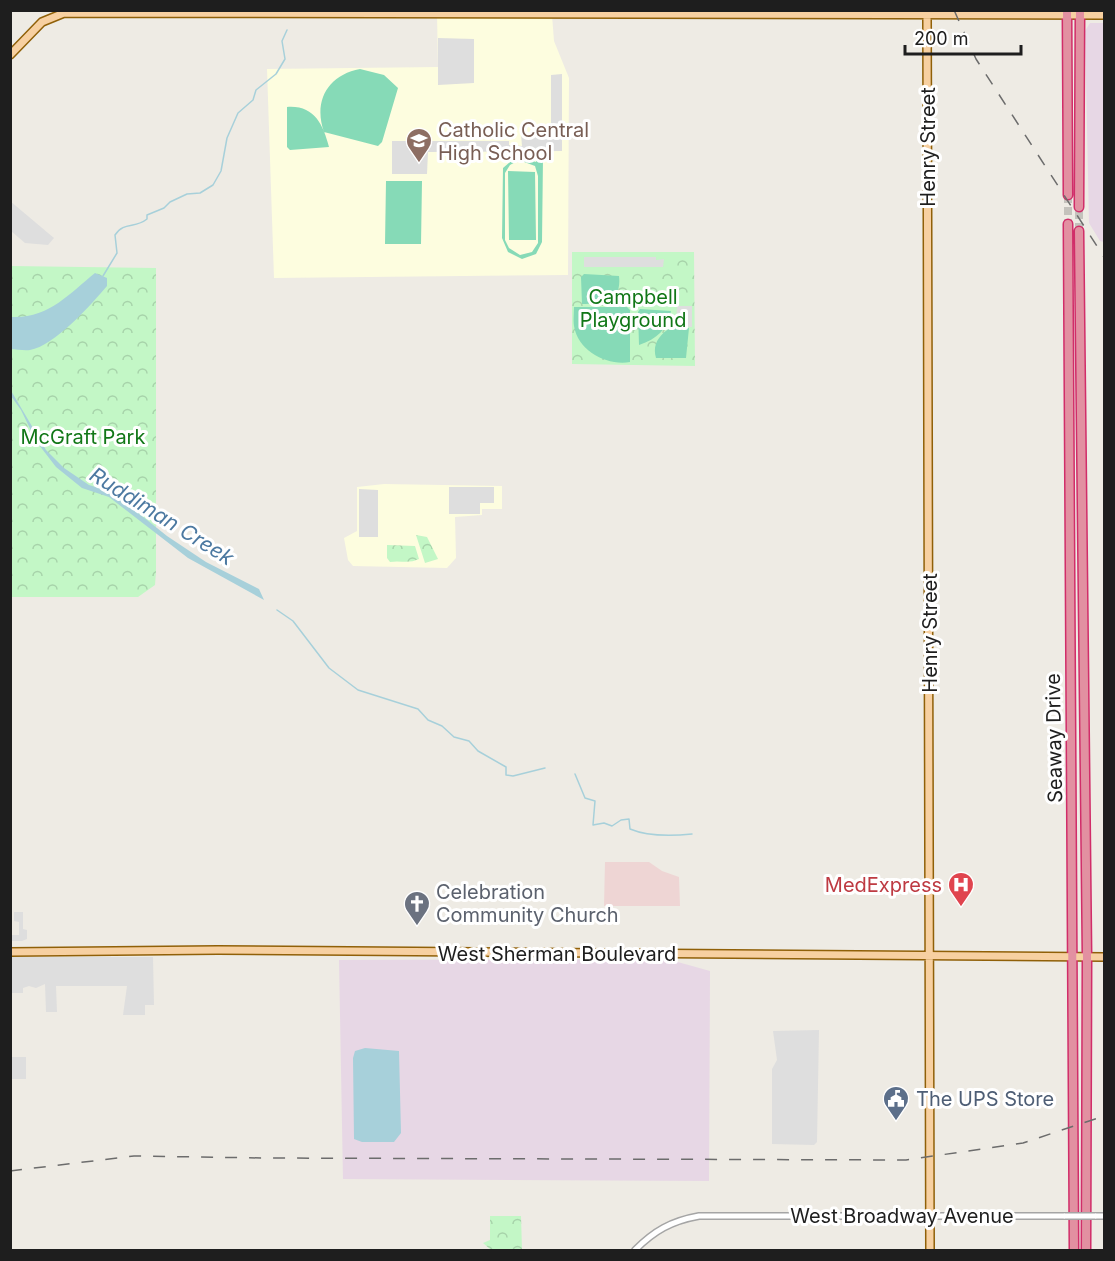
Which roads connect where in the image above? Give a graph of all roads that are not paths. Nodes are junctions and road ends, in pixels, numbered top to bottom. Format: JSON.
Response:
{"nodes":[{"id":1,"x":64,"y":12,"type":"edge"},
{"id":2,"x":847,"y":13,"type":"edge"},
{"id":3,"x":1067,"y":13,"type":"edge"},
{"id":4,"x":1080,"y":13,"type":"edge"},
{"id":5,"x":927,"y":15,"type":"junction"},
{"id":6,"x":1104,"y":15,"type":"edge"},
{"id":7,"x":1067,"y":25,"type":"junction"},
{"id":8,"x":10,"y":55,"type":"edge"},
{"id":9,"x":1081,"y":91,"type":"junction"},
{"id":10,"x":1068,"y":195,"type":"tunnel mouth"},
{"id":11,"x":1079,"y":207,"type":"tunnel mouth"},
{"id":12,"x":1068,"y":224,"type":"tunnel mouth"},
{"id":13,"x":1079,"y":231,"type":"tunnel mouth"},
{"id":14,"x":1068,"y":402,"type":"junction"},
{"id":15,"x":1082,"y":476,"type":"junction"},
{"id":16,"x":1068,"y":494,"type":"junction"},
{"id":17,"x":1083,"y":559,"type":"junction"},
{"id":18,"x":1072,"y":874,"type":"junction"},
{"id":19,"x":10,"y":952,"type":"edge"},
{"id":20,"x":1087,"y":954,"type":"junction"},
{"id":21,"x":931,"y":955,"type":"junction"},
{"id":22,"x":1104,"y":957,"type":"edge"},
{"id":23,"x":1072,"y":961,"type":"junction"},
{"id":24,"x":1086,"y":1036,"type":"junction"},
{"id":25,"x":1104,"y":1216,"type":"edge"},
{"id":26,"x":930,"y":1217,"type":"junction"},
{"id":27,"x":635,"y":1251,"type":"edge"},
{"id":28,"x":930,"y":1251,"type":"edge"},
{"id":29,"x":1074,"y":1251,"type":"edge"},
{"id":30,"x":1086,"y":1251,"type":"edge"}],
"edges":[{"from":1,"to":2,"type":"main road"},
{"from":1,"to":8,"type":"main road"},
{"from":2,"to":5,"type":"main road"},
{"from":3,"to":4,"type":"main road"},
{"from":3,"to":5,"type":"main road"},
{"from":3,"to":7,"type":"highway"},
{"from":4,"to":6,"type":"main road"},
{"from":4,"to":9,"type":"highway"},
{"from":5,"to":21,"type":"main road","name":"Henry Street"},
{"from":7,"to":9,"type":"highway"},
{"from":7,"to":10,"type":"highway"},
{"from":9,"to":11,"type":"highway"},
{"from":12,"to":14,"type":"highway","name":"Seaway Drive"},
{"from":13,"to":15,"type":"highway","name":"Seaway Drive"},
{"from":14,"to":15,"type":"highway"},
{"from":14,"to":16,"type":"highway","name":"Seaway Drive"},
{"from":15,"to":17,"type":"highway","name":"Seaway Drive"},
{"from":16,"to":17,"type":"highway"},
{"from":16,"to":18,"type":"highway","name":"Seaway Drive"},
{"from":17,"to":20,"type":"highway","name":"Seaway Drive"},
{"from":18,"to":20,"type":"highway"},
{"from":18,"to":23,"type":"highway","name":"Seaway Drive"},
{"from":19,"to":21,"type":"main road","name":"West Sherman Boulevard"},
{"from":20,"to":22,"type":"main road","name":"West Sherman Boulevard"},
{"from":20,"to":23,"type":"main road","name":"West Sherman Boulevard"},
{"from":20,"to":24,"type":"highway","name":"Seaway Drive"},
{"from":21,"to":23,"type":"main road","name":"West Sherman Boulevard"},
{"from":21,"to":26,"type":"main road","name":"Henry Street"},
{"from":23,"to":24,"type":"highway"},
{"from":23,"to":29,"type":"highway","name":"Seaway Drive"},
{"from":24,"to":30,"type":"highway","name":"Seaway Drive"},
{"from":25,"to":26,"type":"street","name":"West Broadway Avenue","bridge":true},
{"from":26,"to":27,"type":"street","name":"West Broadway Avenue"},
{"from":26,"to":28,"type":"main road","name":"Henry Street"}]}
